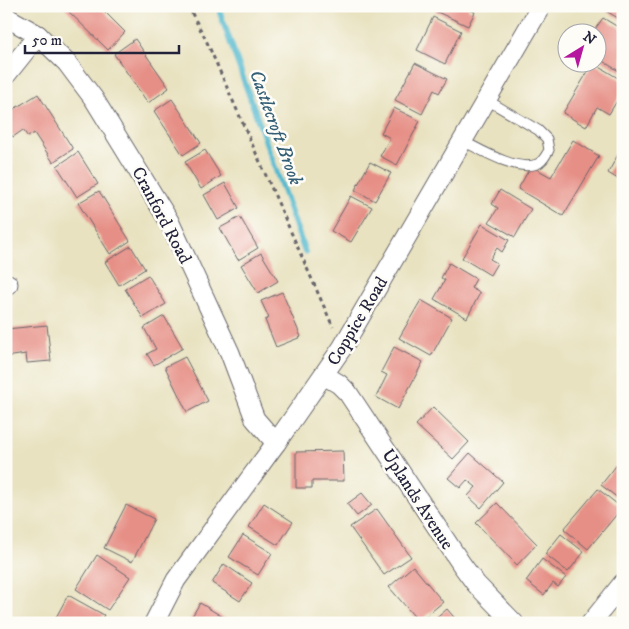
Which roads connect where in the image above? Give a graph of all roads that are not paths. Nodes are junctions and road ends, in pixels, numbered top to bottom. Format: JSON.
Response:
{"nodes":[{"id":1,"x":542,"y":6,"type":"edge"},
{"id":2,"x":6,"y":16,"type":"edge"},
{"id":3,"x":38,"y":35,"type":"junction"},
{"id":4,"x":6,"y":75,"type":"edge"},
{"id":5,"x":487,"y":100,"type":"junction"},
{"id":6,"x":463,"y":142,"type":"junction"},
{"id":7,"x":324,"y":374,"type":"junction"},
{"id":8,"x":276,"y":443,"type":"junction"},
{"id":9,"x":623,"y":583,"type":"edge"},
{"id":10,"x":154,"y":623,"type":"edge"},
{"id":11,"x":514,"y":623,"type":"edge"},
{"id":12,"x":591,"y":623,"type":"edge"}],
"edges":[{"from":1,"to":5,"type":"street","name":"Coppice Road"},
{"from":2,"to":3,"type":"street","name":"Cranford Road"},
{"from":3,"to":4,"type":"street"},
{"from":3,"to":8,"type":"street","name":"Cranford Road"},
{"from":5,"to":6,"type":"street","name":"Coppice Road"},
{"from":5,"to":6,"type":"lane"},
{"from":6,"to":7,"type":"street","name":"Coppice Road"},
{"from":7,"to":8,"type":"street","name":"Coppice Road"},
{"from":7,"to":11,"type":"street","name":"Uplands Avenue"},
{"from":8,"to":10,"type":"street","name":"Coppice Road"},
{"from":9,"to":12,"type":"street"}]}
